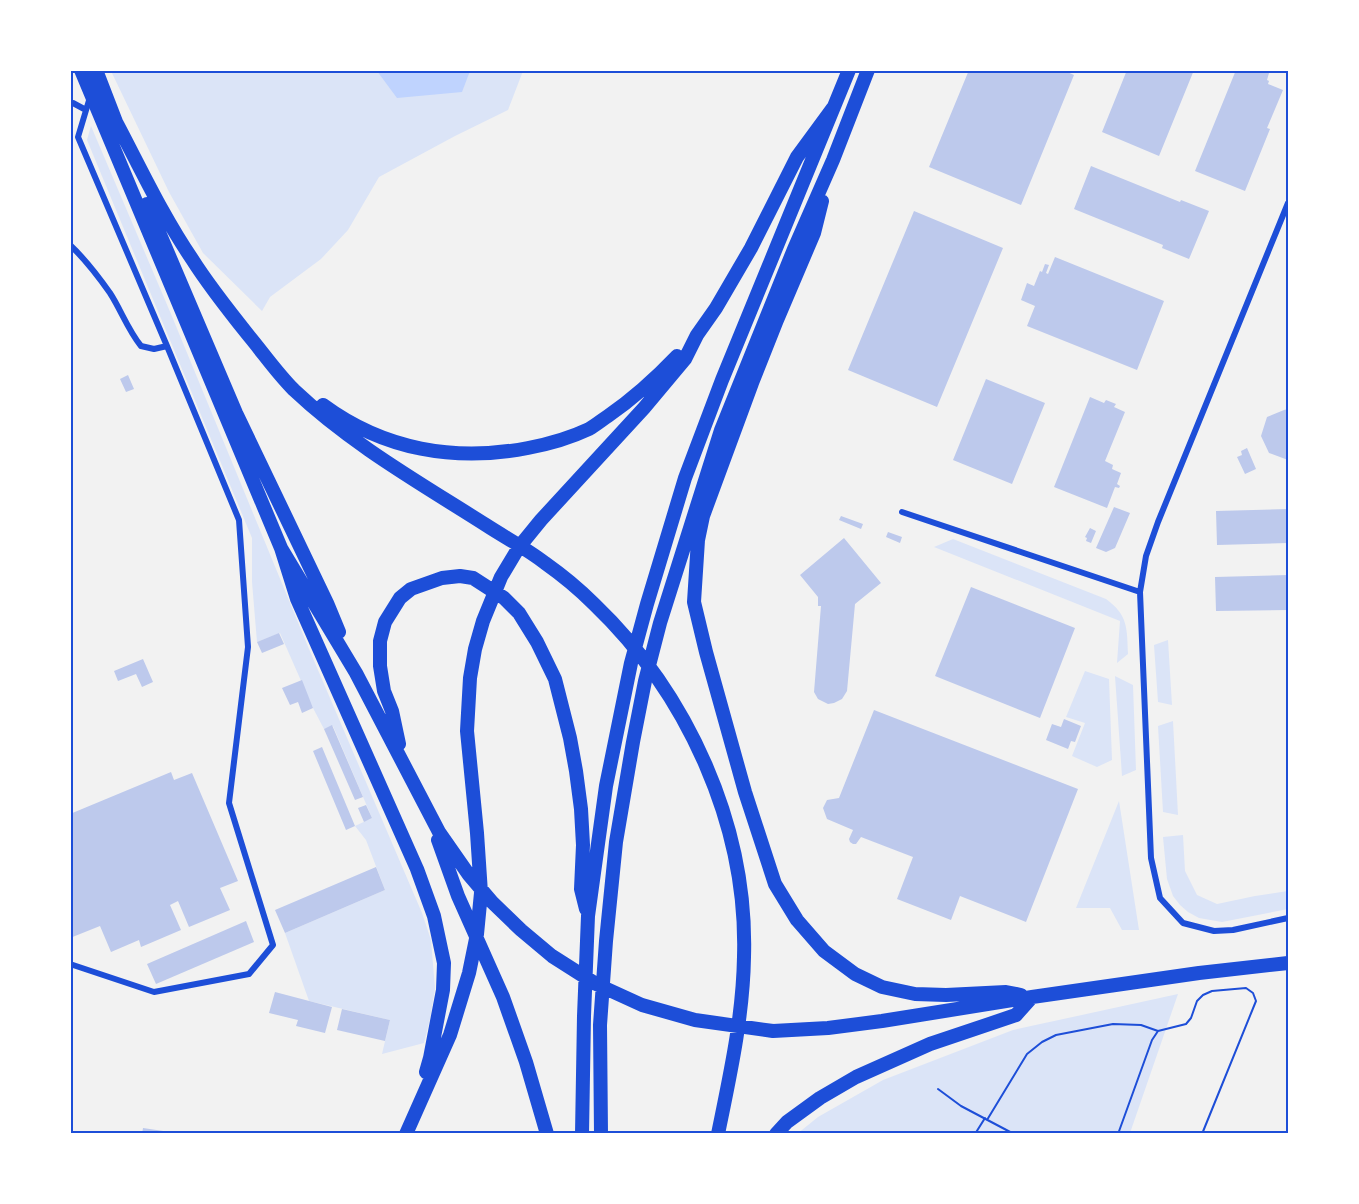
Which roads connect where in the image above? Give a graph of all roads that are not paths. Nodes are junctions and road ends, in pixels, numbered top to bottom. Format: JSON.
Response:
{"nodes":[{"id":1,"x":81,"y":70,"type":"edge"},
{"id":2,"x":96,"y":70,"type":"edge"},
{"id":3,"x":849,"y":70,"type":"edge"},
{"id":4,"x":868,"y":70,"type":"edge"},
{"id":5,"x":91,"y":94,"type":"junction"},
{"id":6,"x":70,"y":104,"type":"edge"},
{"id":7,"x":833,"y":108,"type":"junction"},
{"id":8,"x":86,"y":110,"type":"junction"},
{"id":9,"x":115,"y":120,"type":"junction"},
{"id":10,"x":833,"y":160,"type":"junction"},
{"id":11,"x":1288,"y":203,"type":"edge"},
{"id":12,"x":70,"y":245,"type":"edge"},
{"id":13,"x":697,"y":335,"type":"junction"},
{"id":14,"x":253,"y":341,"type":"junction"},
{"id":15,"x":167,"y":346,"type":"junction"},
{"id":16,"x":902,"y":513,"type":"dead end"},
{"id":17,"x":281,"y":548,"type":"junction"},
{"id":18,"x":1140,"y":592,"type":"junction"},
{"id":19,"x":356,"y":673,"type":"junction"},
{"id":20,"x":402,"y":761,"type":"junction"},
{"id":21,"x":428,"y":809,"type":"junction"},
{"id":22,"x":588,"y":916,"type":"junction"},
{"id":23,"x":1288,"y":918,"type":"edge"},
{"id":24,"x":1288,"y":963,"type":"edge"},
{"id":25,"x":70,"y":964,"type":"edge"},
{"id":26,"x":1032,"y":997,"type":"junction"},
{"id":27,"x":409,"y":1128,"type":"edge"},
{"id":28,"x":547,"y":1134,"type":"edge"},
{"id":29,"x":582,"y":1134,"type":"edge"},
{"id":30,"x":601,"y":1134,"type":"edge"},
{"id":31,"x":718,"y":1134,"type":"edge"},
{"id":32,"x":776,"y":1134,"type":"edge"}],
"edges":[{"from":1,"to":5,"type":"highway"},
{"from":2,"to":9,"type":"highway"},
{"from":3,"to":7,"type":"highway"},
{"from":4,"to":10,"type":"highway"},
{"from":5,"to":8,"type":"street"},
{"from":5,"to":17,"type":"highway"},
{"from":6,"to":8,"type":"street"},
{"from":7,"to":13,"type":"highway"},
{"from":7,"to":22,"type":"highway"},
{"from":8,"to":15,"type":"street"},
{"from":9,"to":14,"type":"highway"},
{"from":9,"to":19,"type":"highway"},
{"from":10,"to":26,"type":"highway"},
{"from":10,"to":30,"type":"highway"},
{"from":11,"to":18,"type":"street"},
{"from":12,"to":15,"type":"street"},
{"from":13,"to":14,"type":"highway"},
{"from":13,"to":27,"type":"highway"},
{"from":14,"to":31,"type":"highway"},
{"from":15,"to":25,"type":"street"},
{"from":16,"to":18,"type":"street"},
{"from":17,"to":19,"type":"highway"},
{"from":17,"to":27,"type":"highway"},
{"from":18,"to":23,"type":"street"},
{"from":19,"to":20,"type":"highway"},
{"from":20,"to":21,"type":"highway"},
{"from":20,"to":22,"type":"highway"},
{"from":21,"to":26,"type":"highway"},
{"from":21,"to":28,"type":"highway"},
{"from":22,"to":29,"type":"highway"},
{"from":24,"to":26,"type":"highway"},
{"from":26,"to":32,"type":"highway"}]}
